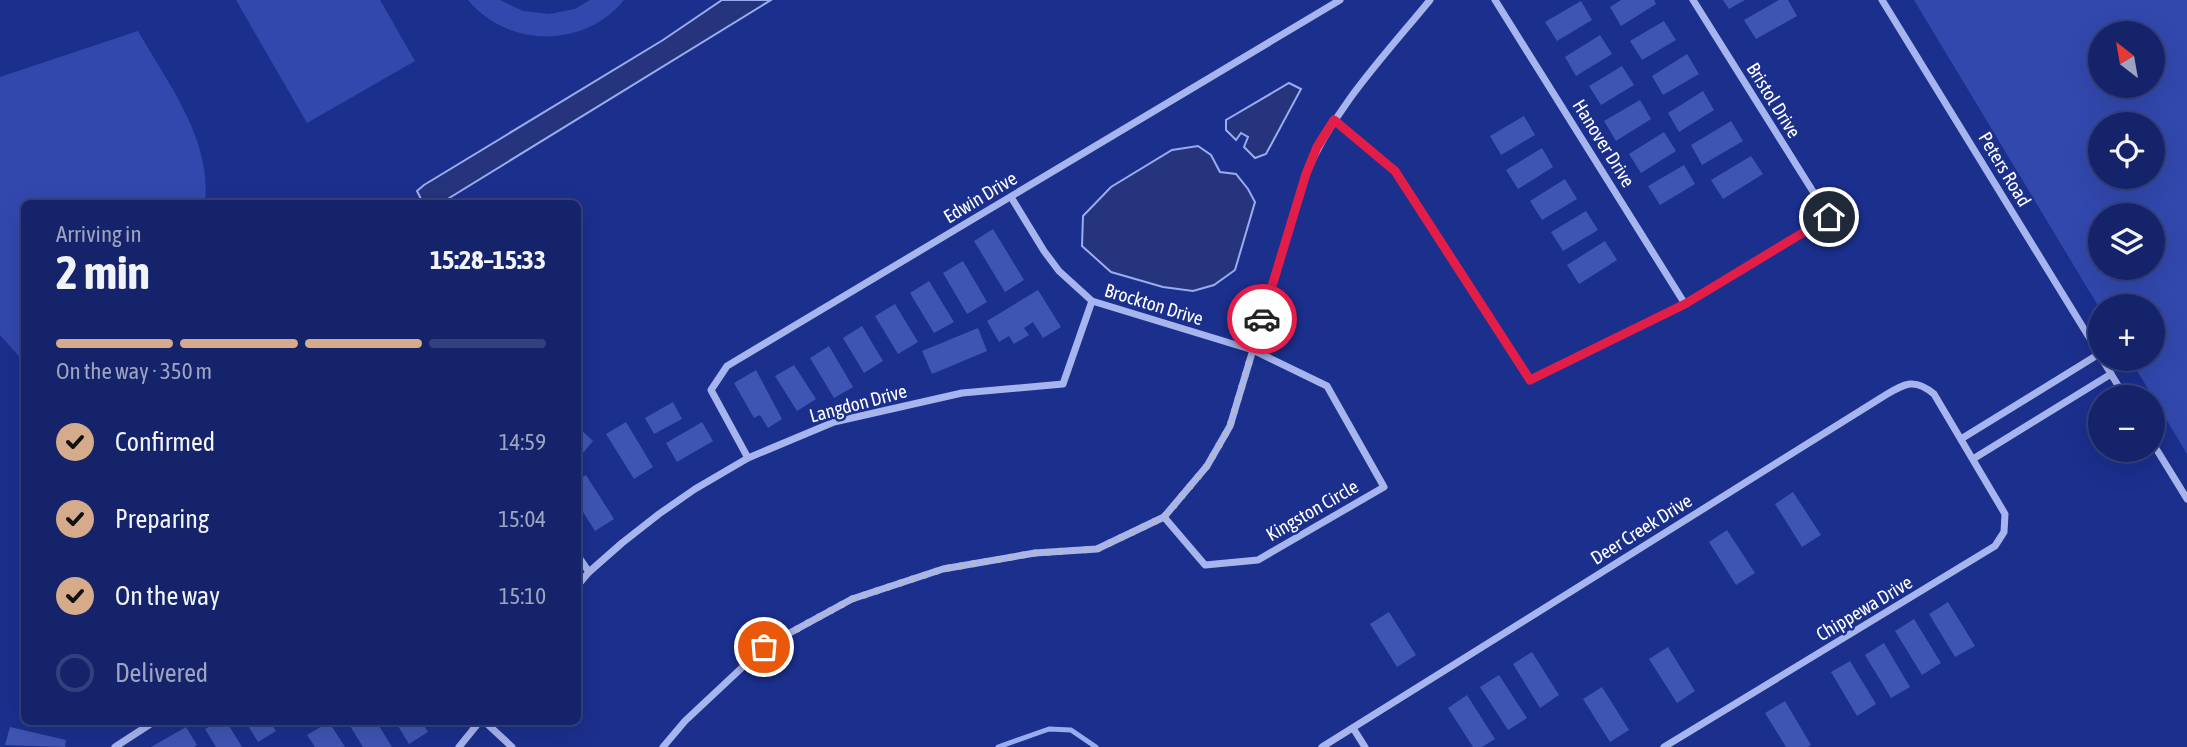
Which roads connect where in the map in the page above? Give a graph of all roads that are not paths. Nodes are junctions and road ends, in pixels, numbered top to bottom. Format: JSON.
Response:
{"nodes":[{"id":1,"x":1340,"y":0,"type":"edge"},
{"id":2,"x":1430,"y":0,"type":"edge"},
{"id":3,"x":1495,"y":0,"type":"edge"},
{"id":4,"x":1693,"y":0,"type":"edge"},
{"id":5,"x":1882,"y":0,"type":"edge"},
{"id":6,"x":1334,"y":120,"type":"junction"},
{"id":7,"x":1011,"y":197,"type":"junction"},
{"id":8,"x":1092,"y":301,"type":"junction"},
{"id":9,"x":1685,"y":304,"type":"junction"},
{"id":10,"x":2088,"y":336,"type":"edge"},
{"id":11,"x":1253,"y":350,"type":"junction"},
{"id":12,"x":2088,"y":363,"type":"edge"},
{"id":13,"x":2109,"y":371,"type":"edge"},
{"id":14,"x":2111,"y":374,"type":"junction"},
{"id":15,"x":2118,"y":385,"type":"edge"},
{"id":16,"x":1961,"y":439,"type":"junction"},
{"id":17,"x":748,"y":458,"type":"junction"},
{"id":18,"x":1973,"y":459,"type":"junction"},
{"id":19,"x":2164,"y":462,"type":"edge"},
{"id":20,"x":2187,"y":499,"type":"edge"},
{"id":21,"x":1164,"y":517,"type":"junction"},
{"id":22,"x":581,"y":560,"type":"edge"},
{"id":23,"x":589,"y":572,"type":"junction"},
{"id":24,"x":581,"y":581,"type":"edge"},
{"id":25,"x":149,"y":725,"type":"edge"},
{"id":26,"x":478,"y":725,"type":"edge"},
{"id":27,"x":487,"y":725,"type":"edge"},
{"id":28,"x":1353,"y":728,"type":"junction"},
{"id":29,"x":115,"y":747,"type":"edge"},
{"id":30,"x":459,"y":747,"type":"edge"},
{"id":31,"x":512,"y":747,"type":"edge"},
{"id":32,"x":663,"y":747,"type":"edge"},
{"id":33,"x":1322,"y":747,"type":"edge"},
{"id":34,"x":1365,"y":747,"type":"edge"},
{"id":35,"x":1664,"y":747,"type":"edge"}],
"edges":[{"from":1,"to":7,"type":"street","name":"Edwin Drive"},
{"from":2,"to":6,"type":"street"},
{"from":3,"to":9,"type":"street","name":"Hanover Drive"},
{"from":4,"to":9,"type":"street","name":"Bristol Drive"},
{"from":5,"to":10,"type":"street","name":"Peters Road"},
{"from":6,"to":9,"type":"street"},
{"from":6,"to":11,"type":"street"},
{"from":7,"to":8,"type":"street","name":"Brockton Drive"},
{"from":7,"to":17,"type":"street","name":"Edwin Drive"},
{"from":8,"to":11,"type":"street","name":"Brockton Drive"},
{"from":8,"to":17,"type":"street","name":"Langdon Drive"},
{"from":11,"to":21,"type":"street"},
{"from":11,"to":21,"type":"street","name":"Kingston Circle"},
{"from":12,"to":16,"type":"street"},
{"from":13,"to":14,"type":"street","name":"Peters Road"},
{"from":14,"to":15,"type":"street","name":"Peters Road"},
{"from":14,"to":18,"type":"street"},
{"from":16,"to":18,"type":"street","name":"Deer Creek Drive"},
{"from":16,"to":28,"type":"street","name":"Deer Creek Drive"},
{"from":17,"to":23,"type":"street","name":"Langdon Drive"},
{"from":18,"to":35,"type":"street","name":"Chippewa Drive"},
{"from":19,"to":20,"type":"street"},
{"from":21,"to":32,"type":"street"},
{"from":22,"to":23,"type":"street"},
{"from":23,"to":24,"type":"street","name":"Langdon Drive"},
{"from":25,"to":29,"type":"street"},
{"from":26,"to":30,"type":"street"},
{"from":27,"to":31,"type":"street"},
{"from":28,"to":33,"type":"street","name":"Deer Creek Drive"},
{"from":28,"to":34,"type":"street"}]}
